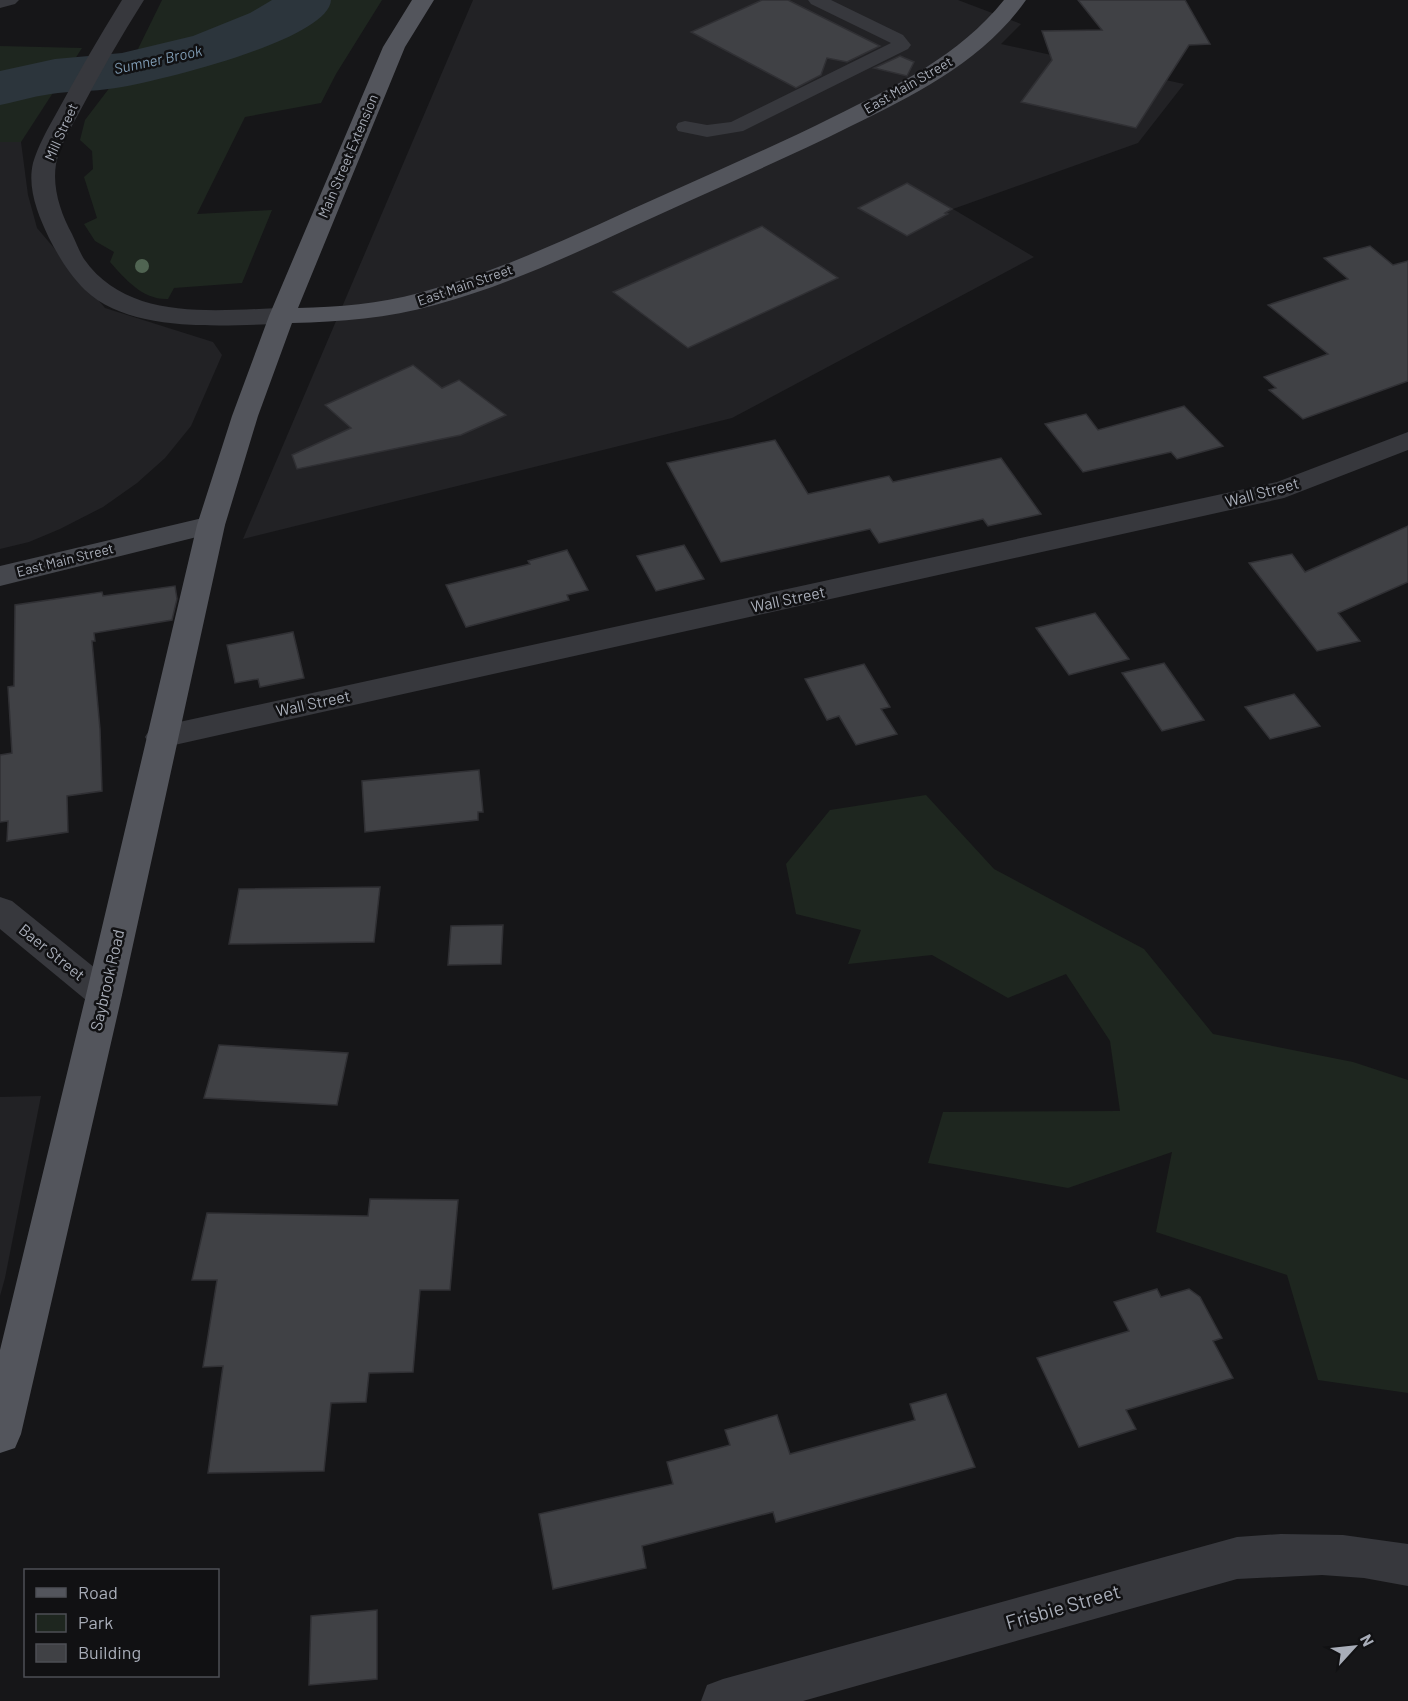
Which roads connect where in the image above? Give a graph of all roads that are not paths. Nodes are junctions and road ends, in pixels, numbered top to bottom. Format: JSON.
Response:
{"nodes":[{"id":1,"x":8,"y":0,"type":"edge"},
{"id":2,"x":132,"y":0,"type":"edge"},
{"id":3,"x":423,"y":0,"type":"edge"},
{"id":4,"x":817,"y":0,"type":"edge"},
{"id":5,"x":1015,"y":0,"type":"edge"},
{"id":6,"x":0,"y":2,"type":"edge"},
{"id":7,"x":685,"y":127,"type":"dead end"},
{"id":8,"x":282,"y":316,"type":"junction"},
{"id":9,"x":1408,"y":440,"type":"edge"},
{"id":10,"x":211,"y":525,"type":"junction"},
{"id":11,"x":0,"y":576,"type":"edge"},
{"id":12,"x":161,"y":737,"type":"junction"},
{"id":13,"x":0,"y":910,"type":"edge"},
{"id":14,"x":104,"y":995,"type":"junction"},
{"id":15,"x":0,"y":1434,"type":"edge"},
{"id":16,"x":1408,"y":1565,"type":"edge"},
{"id":17,"x":786,"y":1693,"type":"edge"},
{"id":18,"x":723,"y":1701,"type":"edge"}],
"edges":[{"from":1,"to":6,"type":"street"},
{"from":2,"to":8,"type":"street","name":"Mill Street"},
{"from":3,"to":8,"type":"main road","name":"Main Street Extension"},
{"from":4,"to":7,"type":"lane"},
{"from":5,"to":8,"type":"main road","name":"East Main Street"},
{"from":8,"to":10,"type":"main road"},
{"from":9,"to":12,"type":"street","name":"Wall Street"},
{"from":10,"to":11,"type":"main road","name":"East Main Street"},
{"from":10,"to":12,"type":"main road","name":"Saybrook Road"},
{"from":12,"to":14,"type":"main road","name":"Saybrook Road"},
{"from":13,"to":14,"type":"street","name":"Baer Street"},
{"from":14,"to":15,"type":"main road","name":"Saybrook Road"},
{"from":16,"to":17,"type":"street","name":"Frisbie Street"},
{"from":17,"to":18,"type":"street","name":"Frisbie Street"}]}
